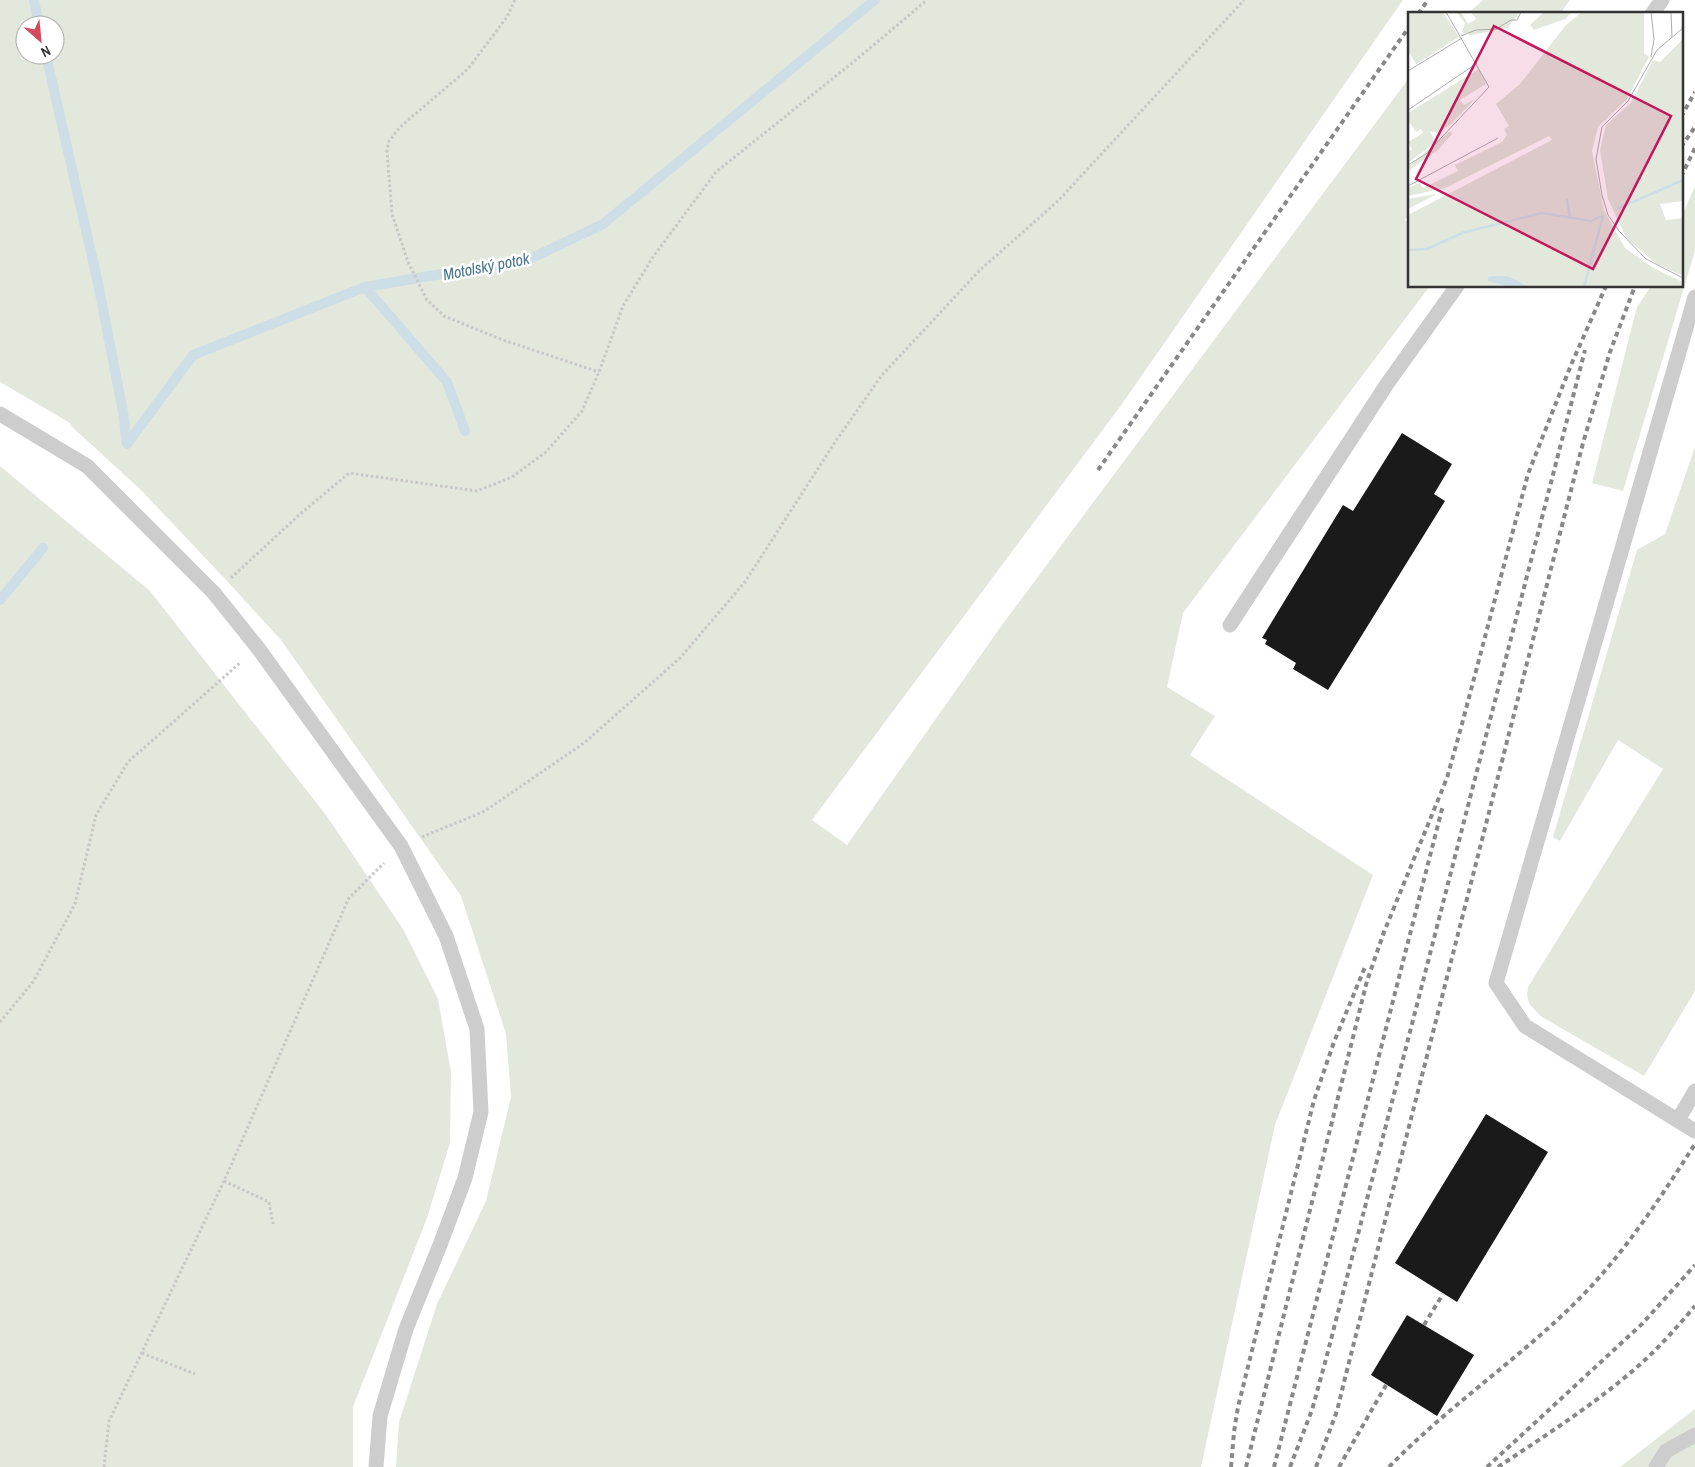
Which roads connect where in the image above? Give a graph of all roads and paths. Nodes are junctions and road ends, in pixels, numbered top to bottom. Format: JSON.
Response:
{"nodes":[{"id":1,"x":515,"y":0,"type":"edge"},
{"id":2,"x":927,"y":0,"type":"edge"},
{"id":3,"x":1244,"y":0,"type":"edge"},
{"id":4,"x":1662,"y":0,"type":"edge"},
{"id":5,"x":1653,"y":12,"type":"edge"},
{"id":6,"x":1456,"y":288,"type":"edge"},
{"id":7,"x":1695,"y":297,"type":"edge"},
{"id":8,"x":599,"y":372,"type":"junction"},
{"id":9,"x":0,"y":414,"type":"edge"},
{"id":10,"x":214,"y":593,"type":"junction"},
{"id":11,"x":1230,"y":625,"type":"dead end"},
{"id":12,"x":258,"y":648,"type":"junction"},
{"id":13,"x":401,"y":846,"type":"junction"},
{"id":14,"x":0,"y":1022,"type":"edge"},
{"id":15,"x":1695,"y":1091,"type":"edge"},
{"id":16,"x":1678,"y":1120,"type":"junction"},
{"id":17,"x":1695,"y":1130,"type":"edge"},
{"id":18,"x":224,"y":1181,"type":"junction"},
{"id":19,"x":273,"y":1224,"type":"dead end"},
{"id":20,"x":142,"y":1354,"type":"junction"},
{"id":21,"x":195,"y":1374,"type":"dead end"},
{"id":22,"x":1695,"y":1435,"type":"edge"},
{"id":23,"x":104,"y":1467,"type":"edge"},
{"id":24,"x":376,"y":1467,"type":"edge"},
{"id":25,"x":1656,"y":1467,"type":"edge"}],
"edges":[{"from":1,"to":8,"type":"path"},
{"from":2,"to":8,"type":"path"},
{"from":3,"to":13,"type":"path"},
{"from":4,"to":5,"type":"lane"},
{"from":6,"to":11,"type":"lane"},
{"from":7,"to":16,"type":"lane"},
{"from":8,"to":10,"type":"path"},
{"from":9,"to":10,"type":"lane"},
{"from":10,"to":12,"type":"lane"},
{"from":12,"to":13,"type":"lane"},
{"from":12,"to":14,"type":"path"},
{"from":13,"to":18,"type":"path"},
{"from":13,"to":24,"type":"lane"},
{"from":15,"to":16,"type":"lane"},
{"from":16,"to":17,"type":"lane"},
{"from":18,"to":19,"type":"path"},
{"from":18,"to":20,"type":"path"},
{"from":20,"to":21,"type":"path"},
{"from":20,"to":23,"type":"path"},
{"from":22,"to":25,"type":"lane"}]}
